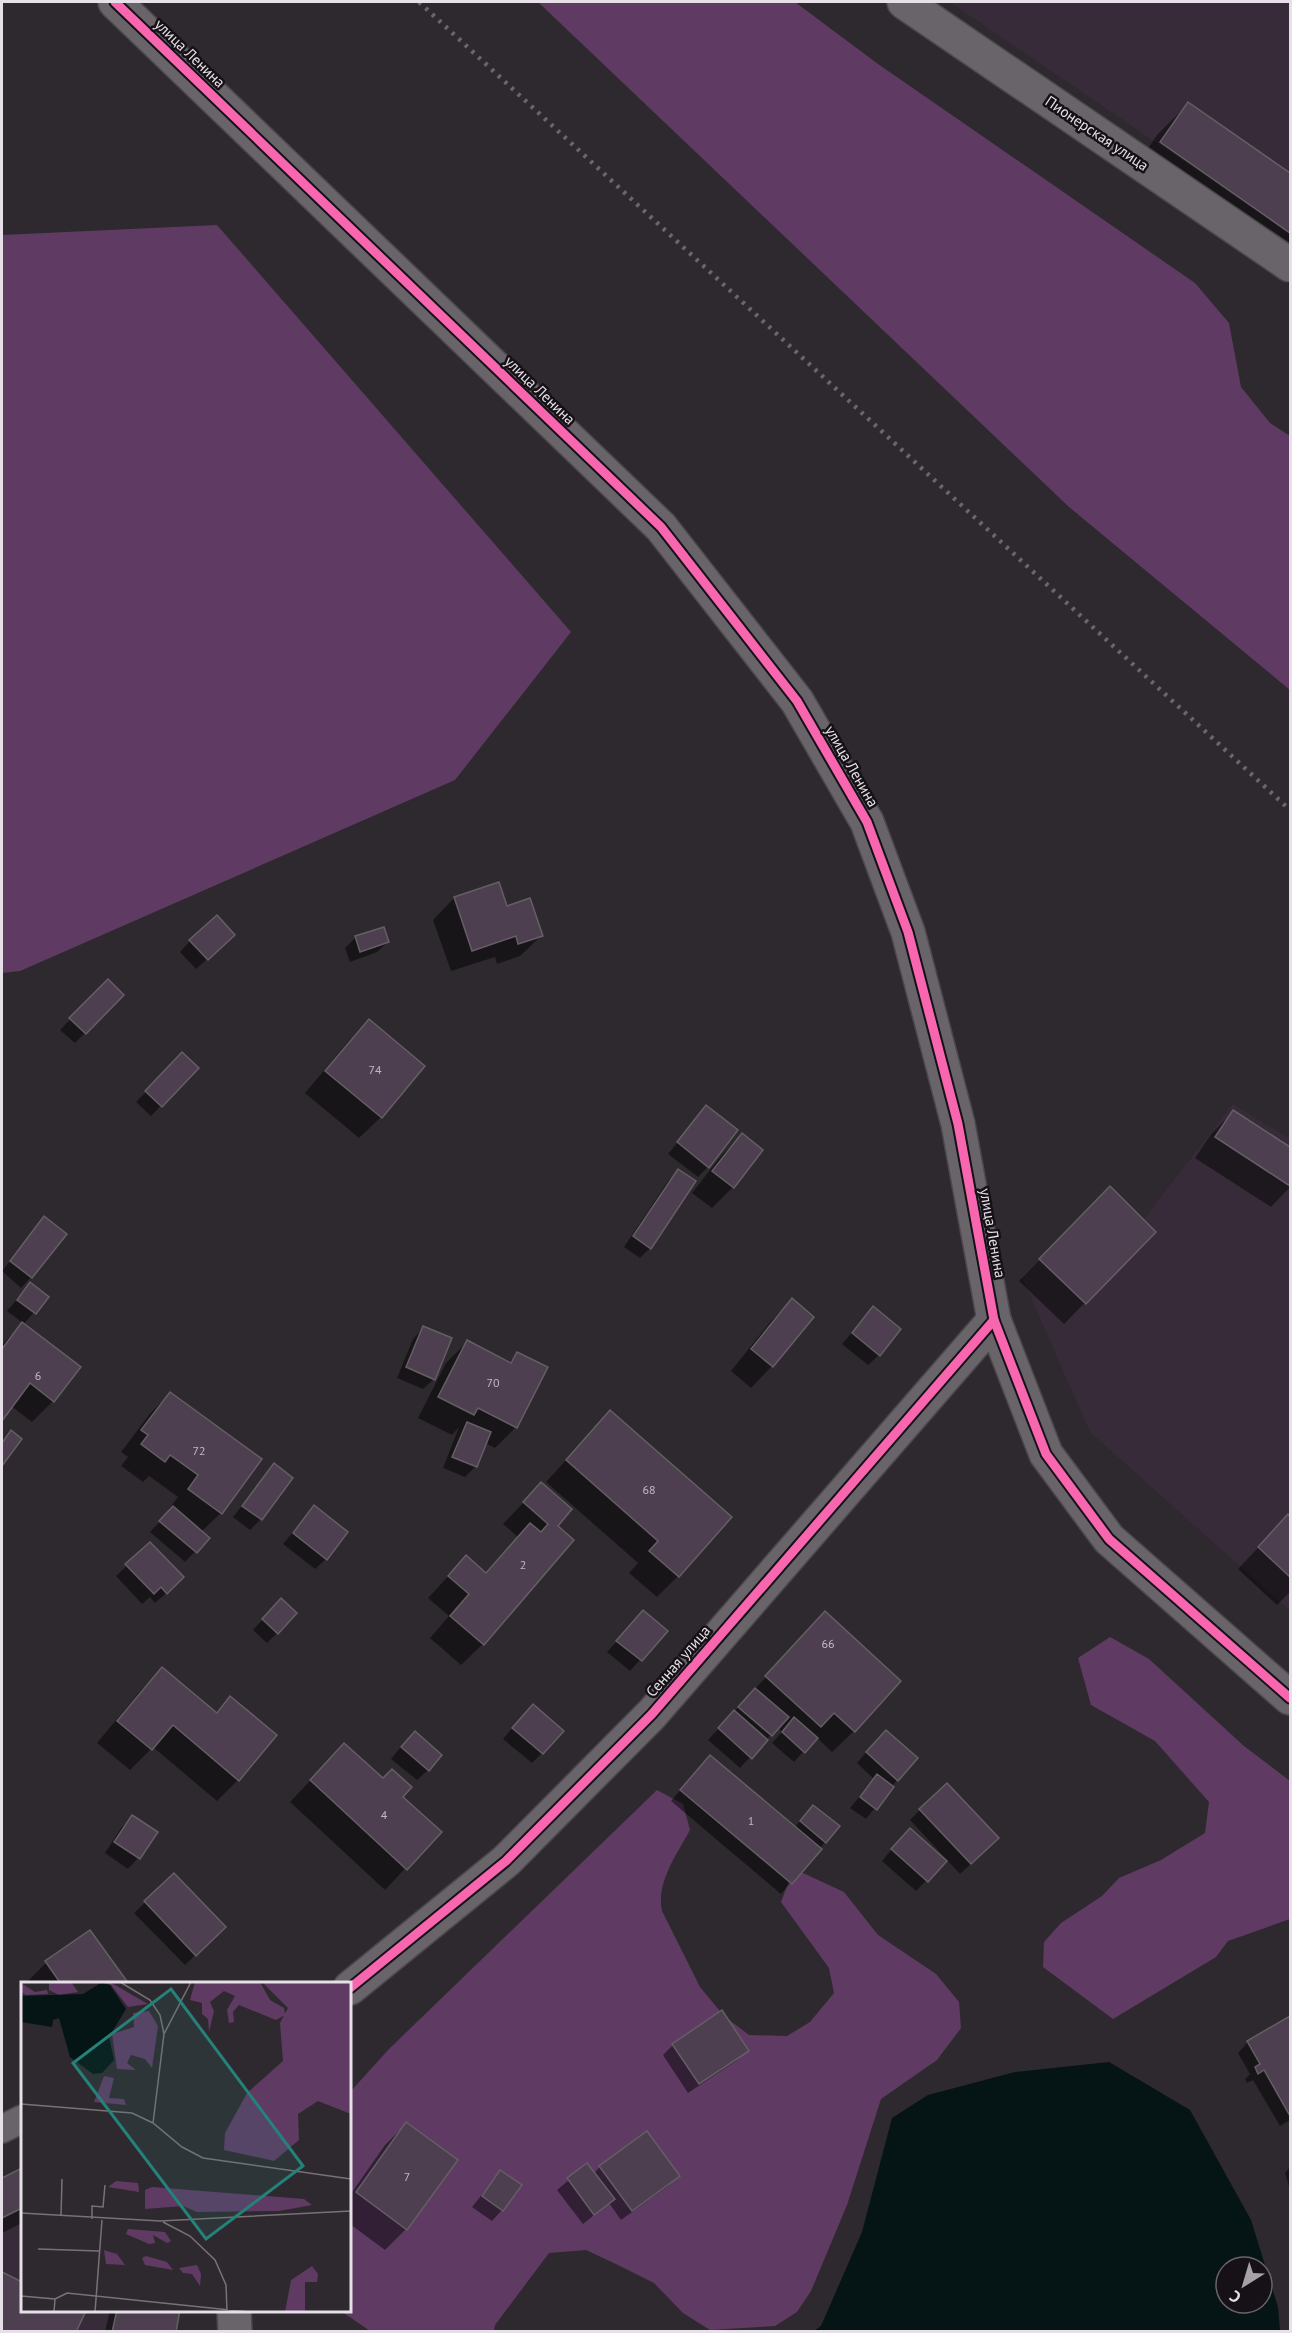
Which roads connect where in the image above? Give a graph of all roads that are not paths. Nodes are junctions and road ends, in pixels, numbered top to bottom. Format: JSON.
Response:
{"nodes":[{"id":1,"x":115,"y":2,"type":"edge"},
{"id":2,"x":904,"y":2,"type":"edge"},
{"id":3,"x":1290,"y":265,"type":"edge"},
{"id":4,"x":994,"y":1320,"type":"junction"},
{"id":5,"x":1290,"y":1698,"type":"edge"},
{"id":6,"x":351,"y":1987,"type":"edge"},
{"id":7,"x":21,"y":2120,"type":"edge"},
{"id":8,"x":2,"y":2129,"type":"edge"},
{"id":9,"x":234,"y":2312,"type":"edge"},
{"id":10,"x":235,"y":2331,"type":"edge"}],
"edges":[{"from":1,"to":4,"type":"street","name":"улица Ленина"},
{"from":2,"to":3,"type":"street","name":"Пионерская улица"},
{"from":4,"to":5,"type":"street","name":"улица Ленина"},
{"from":4,"to":6,"type":"street","name":"Сенная улица"},
{"from":7,"to":8,"type":"lane"},
{"from":9,"to":10,"type":"street"}]}
